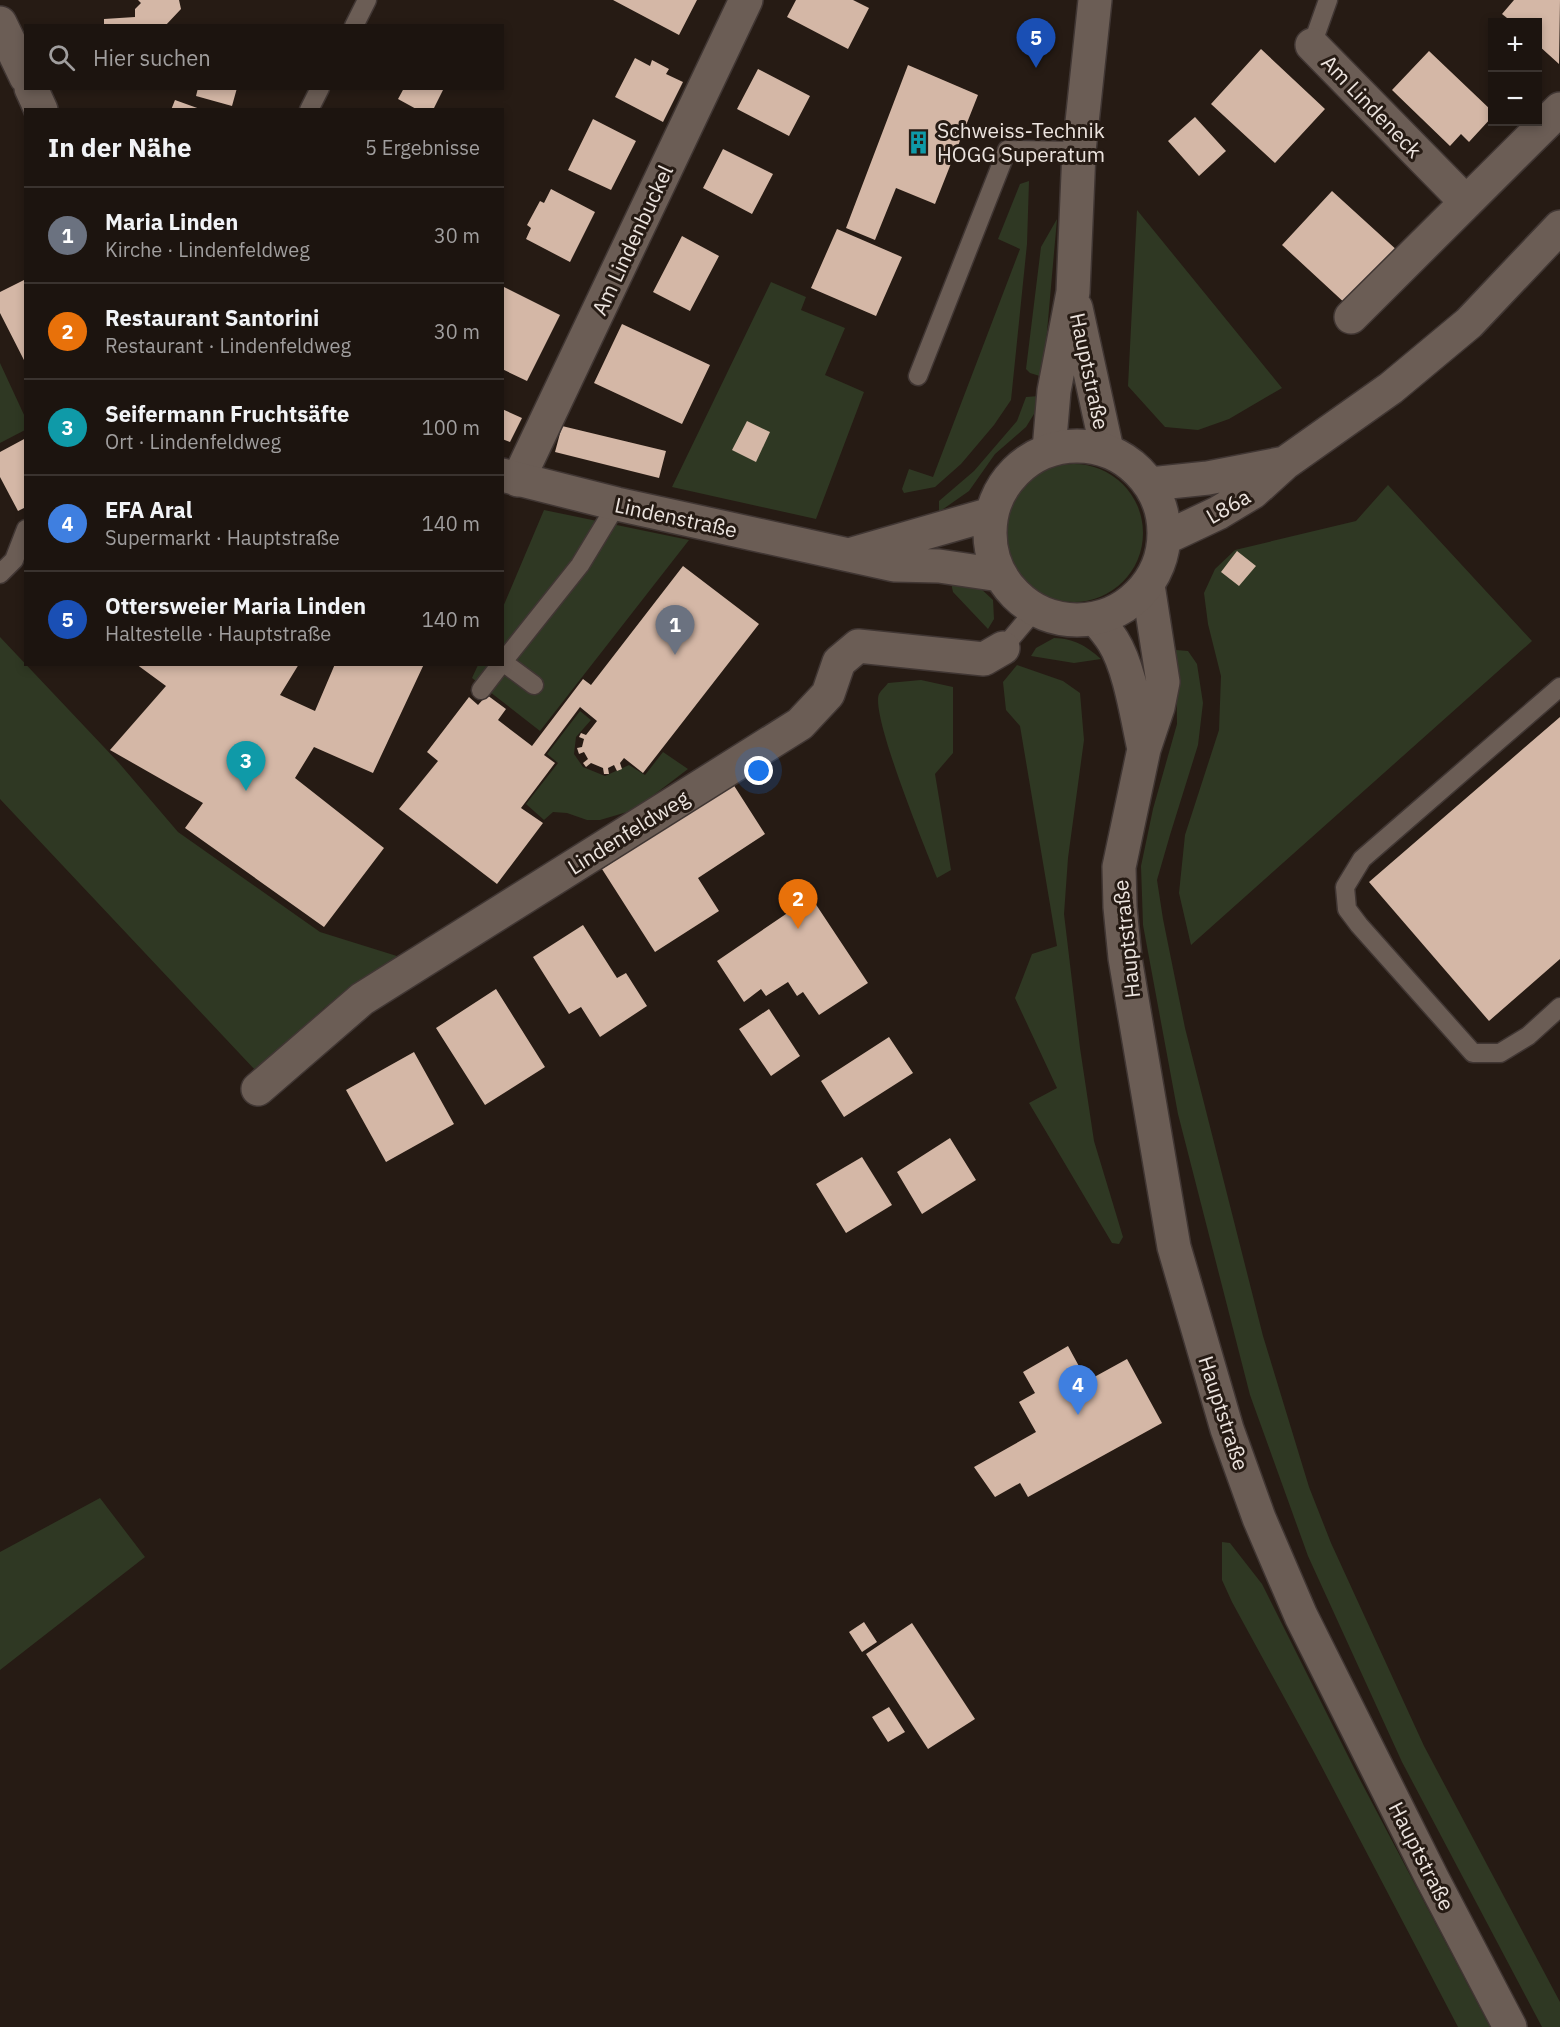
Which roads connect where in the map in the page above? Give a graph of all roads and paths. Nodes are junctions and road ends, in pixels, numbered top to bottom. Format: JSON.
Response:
{"nodes":[{"id":1,"x":367,"y":0,"type":"edge"},
{"id":2,"x":746,"y":0,"type":"edge"},
{"id":3,"x":1095,"y":0,"type":"edge"},
{"id":4,"x":1328,"y":0,"type":"edge"},
{"id":5,"x":0,"y":23,"type":"edge"},
{"id":6,"x":355,"y":24,"type":"edge"},
{"id":7,"x":1312,"y":45,"type":"joint"},
{"id":8,"x":24,"y":73,"type":"edge"},
{"id":9,"x":32,"y":90,"type":"edge"},
{"id":10,"x":319,"y":90,"type":"edge"},
{"id":11,"x":40,"y":108,"type":"edge"},
{"id":12,"x":310,"y":108,"type":"edge"},
{"id":13,"x":1560,"y":109,"type":"edge"},
{"id":14,"x":1079,"y":151,"type":"junction"},
{"id":15,"x":1466,"y":202,"type":"junction"},
{"id":16,"x":1560,"y":227,"type":"edge"},
{"id":17,"x":1073,"y":292,"type":"junction"},
{"id":18,"x":1351,"y":317,"type":"dead end"},
{"id":19,"x":918,"y":376,"type":"dead end"},
{"id":20,"x":1049,"y":450,"type":"junction"},
{"id":21,"x":1107,"y":450,"type":"junction"},
{"id":22,"x":1285,"y":463,"type":"junction"},
{"id":23,"x":510,"y":477,"type":"edge"},
{"id":24,"x":1150,"y":484,"type":"junction"},
{"id":25,"x":617,"y":504,"type":"junction"},
{"id":26,"x":991,"y":514,"type":"junction"},
{"id":27,"x":24,"y":534,"type":"edge"},
{"id":28,"x":1165,"y":538,"type":"junction"},
{"id":29,"x":850,"y":554,"type":"junction"},
{"id":30,"x":0,"y":574,"type":"edge"},
{"id":31,"x":1000,"y":575,"type":"junction"},
{"id":32,"x":1148,"y":585,"type":"junction"},
{"id":33,"x":1035,"y":610,"type":"junction"},
{"id":34,"x":1096,"y":619,"type":"junction"},
{"id":35,"x":1003,"y":648,"type":"joint"},
{"id":36,"x":504,"y":660,"type":"edge"},
{"id":37,"x":504,"y":664,"type":"edge"},
{"id":38,"x":500,"y":666,"type":"edge"},
{"id":39,"x":534,"y":685,"type":"dead end"},
{"id":40,"x":1560,"y":687,"type":"edge"},
{"id":41,"x":481,"y":690,"type":"dead end"},
{"id":42,"x":1143,"y":749,"type":"junction"},
{"id":43,"x":1560,"y":1007,"type":"edge"},
{"id":44,"x":258,"y":1089,"type":"dead end"},
{"id":45,"x":1510,"y":2027,"type":"edge"}],
"edges":[{"from":1,"to":6,"type":"lane"},
{"from":2,"to":23,"type":"street","name":"Am Lindenbuckel"},
{"from":3,"to":14,"type":"street","name":"Hauptstraße"},
{"from":4,"to":7,"type":"lane","name":"Am Lindeneck"},
{"from":5,"to":8,"type":"street"},
{"from":7,"to":15,"type":"street","name":"Am Lindeneck"},
{"from":9,"to":11,"type":"street"},
{"from":10,"to":12,"type":"lane"},
{"from":13,"to":15,"type":"street"},
{"from":14,"to":17,"type":"street","name":"Hauptstraße"},
{"from":14,"to":19,"type":"lane"},
{"from":15,"to":18,"type":"street"},
{"from":16,"to":22,"type":"street","name":"L86a"},
{"from":17,"to":20,"type":"street","name":"Hauptstraße"},
{"from":17,"to":21,"type":"street","name":"Hauptstraße"},
{"from":20,"to":21,"type":"street"},
{"from":20,"to":26,"type":"street"},
{"from":21,"to":24,"type":"street"},
{"from":22,"to":24,"type":"street"},
{"from":22,"to":28,"type":"street","name":"L86a"},
{"from":23,"to":25,"type":"street","name":"Lindenstraße"},
{"from":24,"to":28,"type":"street"},
{"from":25,"to":29,"type":"street","name":"Lindenstraße"},
{"from":25,"to":36,"type":"lane"},
{"from":26,"to":29,"type":"street","name":"Lindenstraße"},
{"from":26,"to":31,"type":"street"},
{"from":27,"to":30,"type":"lane"},
{"from":28,"to":32,"type":"street"},
{"from":29,"to":31,"type":"street","name":"Lindenstraße"},
{"from":31,"to":33,"type":"street"},
{"from":32,"to":34,"type":"street"},
{"from":32,"to":42,"type":"street","name":"Hauptstraße"},
{"from":33,"to":34,"type":"street"},
{"from":33,"to":35,"type":"lane"},
{"from":34,"to":42,"type":"street","name":"Hauptstraße"},
{"from":35,"to":44,"type":"street","name":"Lindenfeldweg"},
{"from":37,"to":39,"type":"lane"},
{"from":38,"to":41,"type":"lane"},
{"from":40,"to":43,"type":"lane"},
{"from":42,"to":45,"type":"street","name":"Hauptstraße"}]}
